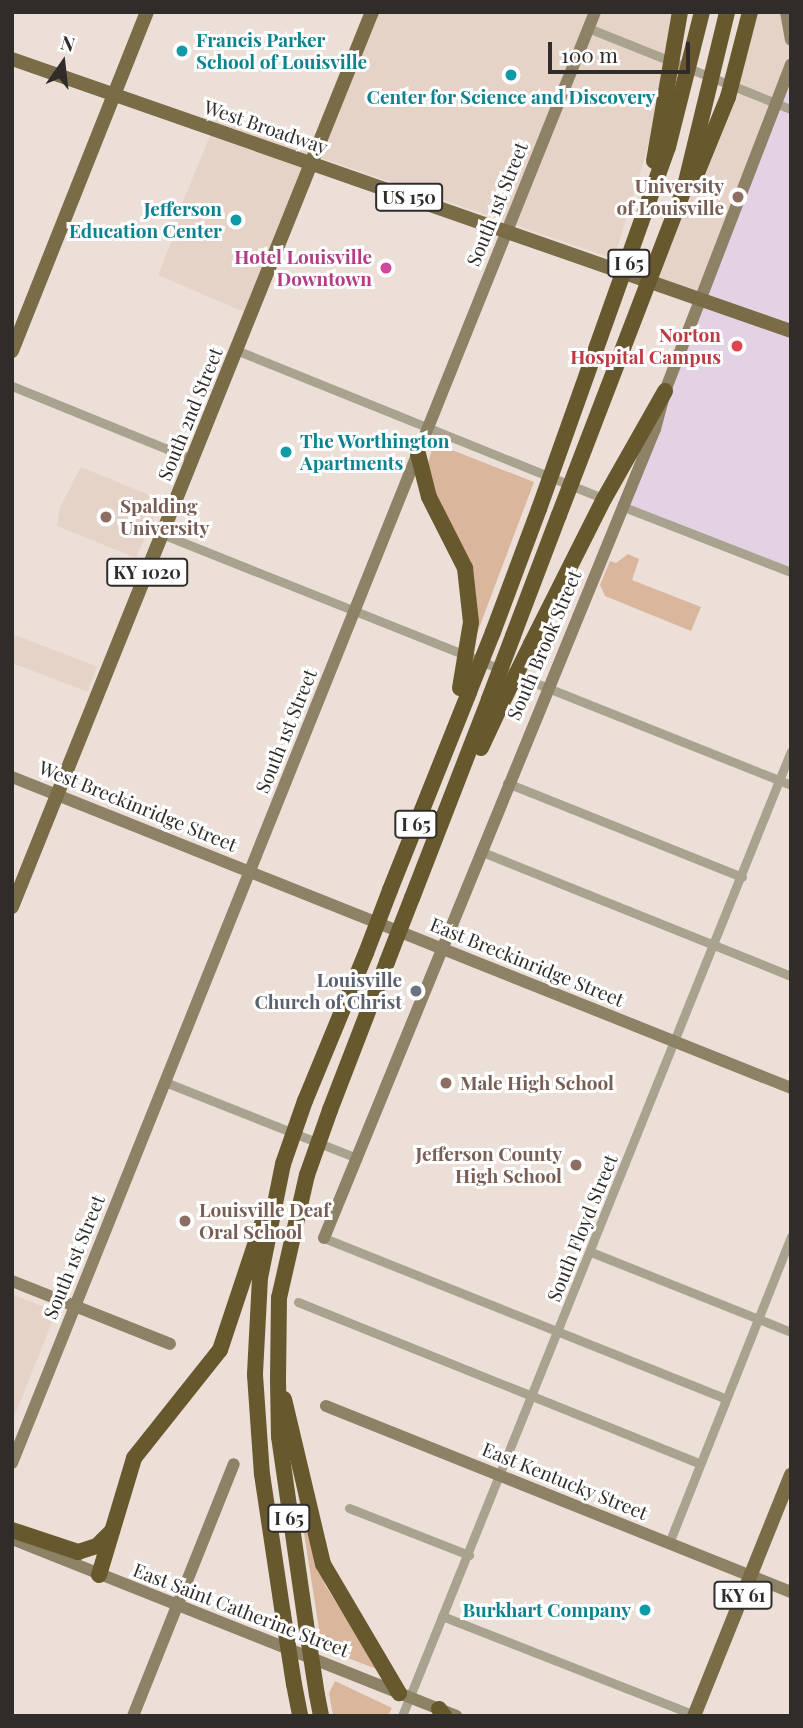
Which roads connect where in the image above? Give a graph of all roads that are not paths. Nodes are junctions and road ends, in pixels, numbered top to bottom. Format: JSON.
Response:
{"nodes":[{"id":1,"x":147,"y":12,"type":"edge"},
{"id":2,"x":372,"y":12,"type":"edge"},
{"id":3,"x":595,"y":12,"type":"edge"},
{"id":4,"x":680,"y":12,"type":"edge"},
{"id":5,"x":702,"y":12,"type":"edge"},
{"id":6,"x":727,"y":12,"type":"edge"},
{"id":7,"x":750,"y":12,"type":"edge"},
{"id":8,"x":786,"y":12,"type":"edge"},
{"id":9,"x":588,"y":28,"type":"junction"},
{"id":10,"x":791,"y":40,"type":"edge"},
{"id":11,"x":12,"y":59,"type":"edge"},
{"id":12,"x":791,"y":64,"type":"edge"},
{"id":13,"x":115,"y":94,"type":"junction"},
{"id":14,"x":778,"y":104,"type":"junction"},
{"id":15,"x":791,"y":109,"type":"edge"},
{"id":16,"x":311,"y":163,"type":"junction"},
{"id":17,"x":507,"y":231,"type":"junction"},
{"id":18,"x":638,"y":238,"type":"junction"},
{"id":19,"x":655,"y":264,"type":"junction"},
{"id":20,"x":701,"y":300,"type":"junction"},
{"id":21,"x":791,"y":331,"type":"edge"},
{"id":22,"x":236,"y":350,"type":"junction"},
{"id":23,"x":12,"y":351,"type":"edge"},
{"id":24,"x":12,"y":386,"type":"edge"},
{"id":25,"x":665,"y":391,"type":"junction"},
{"id":26,"x":428,"y":427,"type":"junction"},
{"id":27,"x":418,"y":454,"type":"junction"},
{"id":28,"x":192,"y":459,"type":"junction"},
{"id":29,"x":604,"y":499,"type":"junction"},
{"id":30,"x":624,"y":507,"type":"junction"},
{"id":31,"x":162,"y":534,"type":"junction"},
{"id":32,"x":791,"y":572,"type":"edge"},
{"id":33,"x":356,"y":609,"type":"junction"},
{"id":34,"x":546,"y":689,"type":"junction"},
{"id":35,"x":465,"y":690,"type":"junction"},
{"id":36,"x":495,"y":702,"type":"junction"},
{"id":37,"x":791,"y":751,"type":"edge"},
{"id":38,"x":12,"y":777,"type":"edge"},
{"id":39,"x":778,"y":780,"type":"junction"},
{"id":40,"x":507,"y":783,"type":"junction"},
{"id":41,"x":791,"y":785,"type":"edge"},
{"id":42,"x":58,"y":794,"type":"junction"},
{"id":43,"x":480,"y":851,"type":"junction"},
{"id":44,"x":250,"y":872,"type":"junction"},
{"id":45,"x":742,"y":877,"type":"junction"},
{"id":46,"x":12,"y":907,"type":"edge"},
{"id":47,"x":714,"y":946,"type":"junction"},
{"id":48,"x":441,"y":948,"type":"junction"},
{"id":49,"x":791,"y":976,"type":"edge"},
{"id":50,"x":676,"y":1041,"type":"junction"},
{"id":51,"x":165,"y":1082,"type":"junction"},
{"id":52,"x":791,"y":1087,"type":"edge"},
{"id":53,"x":357,"y":1158,"type":"junction"},
{"id":54,"x":791,"y":1236,"type":"edge"},
{"id":55,"x":324,"y":1238,"type":"joint"},
{"id":56,"x":591,"y":1252,"type":"junction"},
{"id":57,"x":255,"y":1266,"type":"junction"},
{"id":58,"x":12,"y":1281,"type":"edge"},
{"id":59,"x":298,"y":1302,"type":"dead end"},
{"id":60,"x":75,"y":1306,"type":"junction"},
{"id":61,"x":758,"y":1319,"type":"junction"},
{"id":62,"x":559,"y":1332,"type":"junction"},
{"id":63,"x":791,"y":1332,"type":"edge"},
{"id":64,"x":170,"y":1344,"type":"dead end"},
{"id":65,"x":533,"y":1396,"type":"junction"},
{"id":66,"x":726,"y":1399,"type":"junction"},
{"id":67,"x":326,"y":1406,"type":"dead end"},
{"id":68,"x":283,"y":1410,"type":"junction"},
{"id":69,"x":12,"y":1463,"type":"edge"},
{"id":70,"x":234,"y":1464,"type":"dead end"},
{"id":71,"x":701,"y":1464,"type":"junction"},
{"id":72,"x":791,"y":1475,"type":"edge"},
{"id":73,"x":500,"y":1476,"type":"junction"},
{"id":74,"x":349,"y":1508,"type":"dead end"},
{"id":75,"x":12,"y":1530,"type":"edge"},
{"id":76,"x":112,"y":1531,"type":"junction"},
{"id":77,"x":12,"y":1539,"type":"edge"},
{"id":78,"x":669,"y":1544,"type":"junction"},
{"id":79,"x":469,"y":1555,"type":"junction"},
{"id":80,"x":99,"y":1575,"type":"junction"},
{"id":81,"x":750,"y":1576,"type":"junction"},
{"id":82,"x":791,"y":1592,"type":"edge"},
{"id":83,"x":177,"y":1604,"type":"junction"},
{"id":84,"x":442,"y":1616,"type":"junction"},
{"id":85,"x":404,"y":1695,"type":"junction"},
{"id":86,"x":441,"y":1712,"type":"edge"},
{"id":87,"x":694,"y":1715,"type":"edge"},
{"id":88,"x":132,"y":1716,"type":"edge"},
{"id":89,"x":300,"y":1716,"type":"edge"},
{"id":90,"x":321,"y":1716,"type":"edge"},
{"id":91,"x":402,"y":1716,"type":"edge"},
{"id":92,"x":456,"y":1716,"type":"edge"}],
"edges":[{"from":1,"to":13,"type":"main road"},
{"from":2,"to":16,"type":"main road","name":"South 2nd Street","number":"KY 1020"},
{"from":3,"to":9,"type":"street","name":"South 1st Street"},
{"from":4,"to":18,"type":"highway","bridge":true},
{"from":5,"to":18,"type":"highway","number":"I 65","bridge":true},
{"from":6,"to":19,"type":"highway","number":"I 65","bridge":true},
{"from":7,"to":19,"type":"highway","bridge":true},
{"from":8,"to":10,"type":"street"},
{"from":9,"to":14,"type":"street"},
{"from":9,"to":17,"type":"street","name":"South 1st Street"},
{"from":11,"to":13,"type":"main road","name":"West Broadway","number":"US 150"},
{"from":12,"to":14,"type":"street","name":"South Brook Street"},
{"from":13,"to":16,"type":"main road","name":"West Broadway","number":"US 150"},
{"from":13,"to":23,"type":"main road"},
{"from":14,"to":15,"type":"street"},
{"from":14,"to":20,"type":"street","name":"South Brook Street"},
{"from":16,"to":17,"type":"main road","name":"West Broadway","number":"US 150"},
{"from":16,"to":22,"type":"main road","name":"South 2nd Street","number":"KY 1020"},
{"from":17,"to":20,"type":"main road","number":"US 150"},
{"from":17,"to":26,"type":"street","name":"South 1st Street"},
{"from":18,"to":35,"type":"highway","number":"I 65","bridge":true},
{"from":19,"to":36,"type":"highway","number":"I 65","bridge":true},
{"from":20,"to":21,"type":"main road","number":"US 150"},
{"from":20,"to":25,"type":"street","name":"South Brook Street"},
{"from":22,"to":26,"type":"street"},
{"from":22,"to":28,"type":"main road","name":"South 2nd Street","number":"KY 1020"},
{"from":24,"to":28,"type":"street"},
{"from":25,"to":29,"type":"highway"},
{"from":25,"to":30,"type":"street","name":"South Brook Street"},
{"from":26,"to":27,"type":"street","name":"South 1st Street"},
{"from":26,"to":29,"type":"street"},
{"from":27,"to":33,"type":"street","name":"South 1st Street"},
{"from":27,"to":35,"type":"highway","bridge":true},
{"from":28,"to":31,"type":"main road","name":"South 2nd Street","number":"KY 1020"},
{"from":29,"to":36,"type":"highway","bridge":true},
{"from":30,"to":32,"type":"street"},
{"from":30,"to":34,"type":"street","name":"South Brook Street"},
{"from":31,"to":33,"type":"street"},
{"from":31,"to":42,"type":"main road","name":"South 2nd Street","number":"KY 1020"},
{"from":33,"to":34,"type":"street"},
{"from":33,"to":44,"type":"street","name":"South 1st Street"},
{"from":34,"to":39,"type":"street"},
{"from":34,"to":40,"type":"street","name":"South Brook Street"},
{"from":35,"to":57,"type":"highway","number":"I 65","bridge":true},
{"from":36,"to":68,"type":"highway","number":"I 65","bridge":true},
{"from":37,"to":39,"type":"street","name":"South Floyd Street"},
{"from":38,"to":42,"type":"street","name":"West Breckinridge Street"},
{"from":39,"to":41,"type":"street"},
{"from":39,"to":45,"type":"street","name":"South Floyd Street"},
{"from":40,"to":43,"type":"street","name":"South Brook Street"},
{"from":40,"to":45,"type":"street"},
{"from":42,"to":44,"type":"street","name":"West Breckinridge Street"},
{"from":42,"to":46,"type":"main road","name":"South 2nd Street","number":"KY 1020"},
{"from":43,"to":47,"type":"street"},
{"from":43,"to":48,"type":"street","name":"South Brook Street"},
{"from":44,"to":48,"type":"street","name":"East Breckinridge Street"},
{"from":44,"to":51,"type":"street","name":"South 1st Street"},
{"from":45,"to":47,"type":"street","name":"South Floyd Street"},
{"from":47,"to":49,"type":"street"},
{"from":47,"to":50,"type":"street","name":"South Floyd Street"},
{"from":48,"to":50,"type":"street","name":"East Breckinridge Street"},
{"from":48,"to":53,"type":"street","name":"South Brook Street"},
{"from":50,"to":52,"type":"street","name":"East Breckinridge Street"},
{"from":50,"to":56,"type":"street","name":"South Floyd Street"},
{"from":51,"to":53,"type":"street"},
{"from":51,"to":60,"type":"street","name":"South 1st Street"},
{"from":53,"to":55,"type":"street","name":"South Brook Street"},
{"from":54,"to":61,"type":"street"},
{"from":55,"to":62,"type":"street"},
{"from":56,"to":61,"type":"street"},
{"from":56,"to":62,"type":"street","name":"South Floyd Street"},
{"from":57,"to":76,"type":"highway"},
{"from":57,"to":89,"type":"highway","number":"I 65","bridge":true},
{"from":58,"to":60,"type":"street"},
{"from":59,"to":65,"type":"street"},
{"from":60,"to":64,"type":"street"},
{"from":60,"to":69,"type":"street","name":"South 1st Street"},
{"from":61,"to":63,"type":"street"},
{"from":61,"to":66,"type":"street"},
{"from":62,"to":65,"type":"street","name":"South Floyd Street"},
{"from":62,"to":66,"type":"street"},
{"from":65,"to":71,"type":"street"},
{"from":65,"to":73,"type":"street","name":"South Floyd Street"},
{"from":66,"to":71,"type":"street"},
{"from":67,"to":73,"type":"street","name":"East Kentucky Street"},
{"from":68,"to":85,"type":"highway"},
{"from":68,"to":90,"type":"highway","number":"I 65","bridge":true},
{"from":70,"to":83,"type":"street"},
{"from":71,"to":78,"type":"street"},
{"from":72,"to":81,"type":"main road","number":"KY 61"},
{"from":73,"to":78,"type":"street","name":"East Kentucky Street"},
{"from":73,"to":79,"type":"street","name":"South Floyd Street"},
{"from":74,"to":79,"type":"street"},
{"from":75,"to":76,"type":"highway"},
{"from":76,"to":80,"type":"highway"},
{"from":77,"to":80,"type":"street","name":"East Saint Catherine Street"},
{"from":78,"to":81,"type":"street","name":"East Kentucky Street"},
{"from":79,"to":84,"type":"street","name":"South Floyd Street"},
{"from":80,"to":83,"type":"street","name":"East Saint Catherine Street"},
{"from":81,"to":82,"type":"street","name":"East Kentucky Street"},
{"from":81,"to":87,"type":"main road","number":"KY 61"},
{"from":83,"to":85,"type":"street","name":"East Saint Catherine Street"},
{"from":83,"to":88,"type":"street"},
{"from":84,"to":85,"type":"street","name":"South Floyd Street"},
{"from":84,"to":87,"type":"street"},
{"from":85,"to":86,"type":"street","name":"East Saint Catherine Street"},
{"from":85,"to":91,"type":"street","name":"South Floyd Street"},
{"from":86,"to":92,"type":"street","name":"East Saint Catherine Street"}]}
